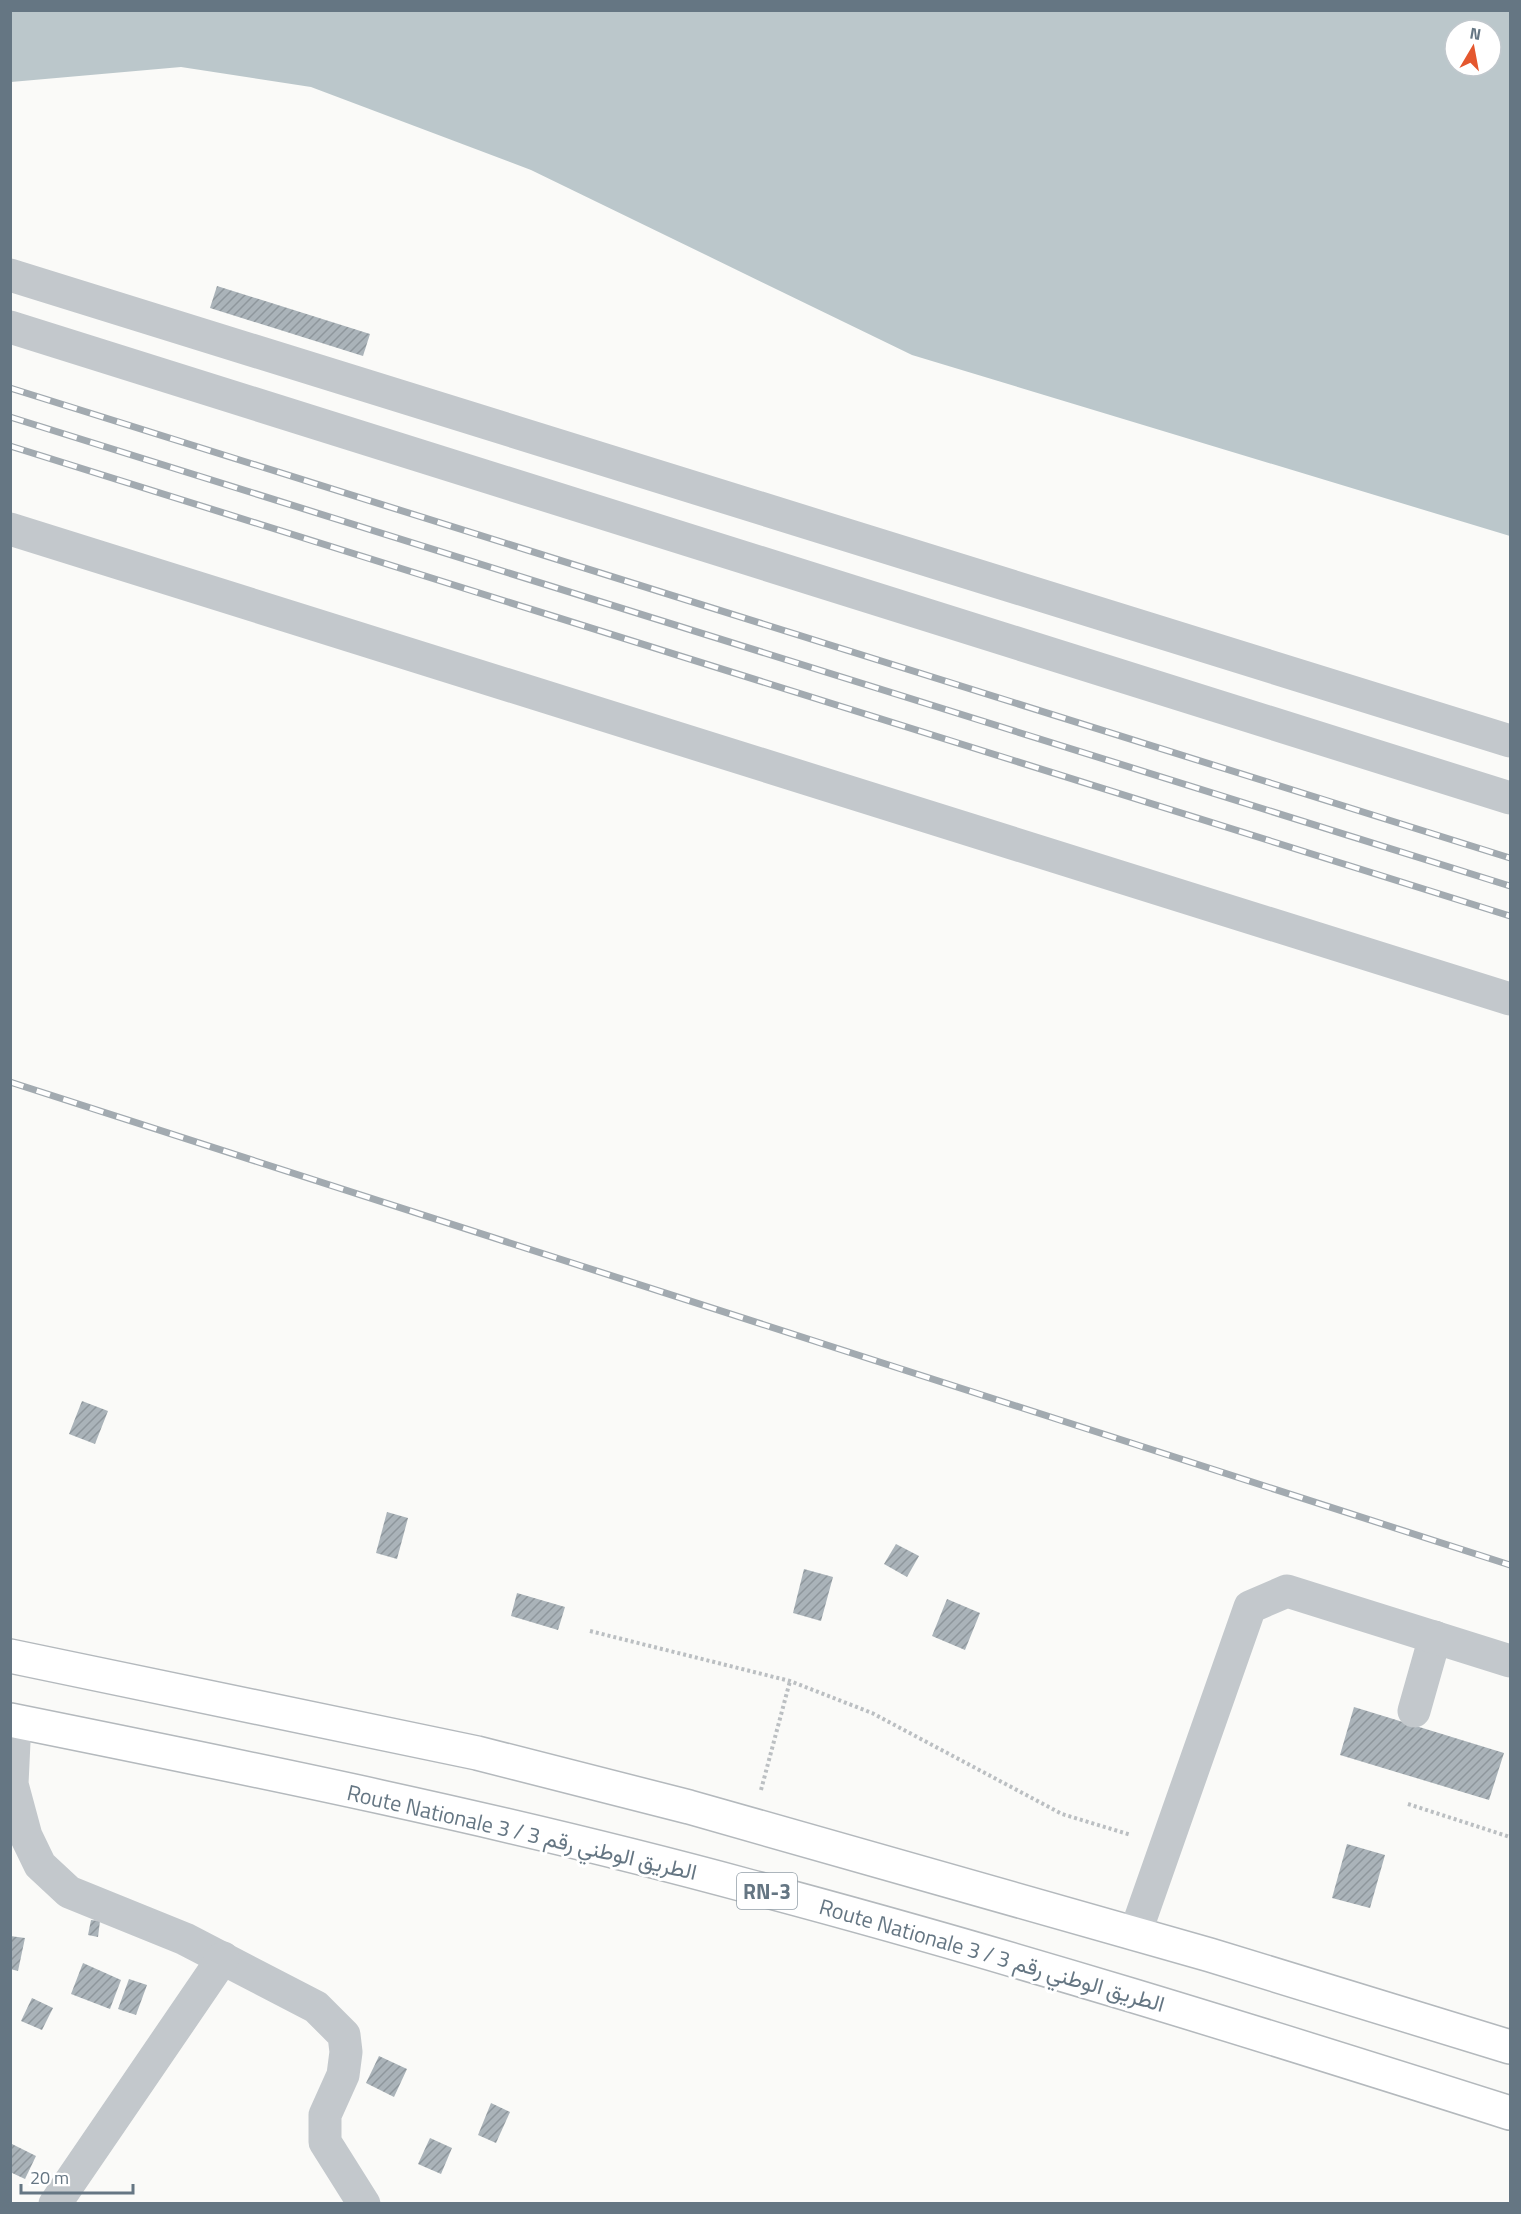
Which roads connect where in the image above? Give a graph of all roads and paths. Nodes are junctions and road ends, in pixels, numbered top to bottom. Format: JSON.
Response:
{"nodes":[{"id":1,"x":10,"y":275,"type":"edge"},
{"id":2,"x":10,"y":327,"type":"edge"},
{"id":3,"x":10,"y":529,"type":"edge"},
{"id":4,"x":1510,"y":741,"type":"edge"},
{"id":5,"x":1510,"y":798,"type":"edge"},
{"id":6,"x":1510,"y":999,"type":"edge"},
{"id":7,"x":590,"y":1631,"type":"dead end"},
{"id":8,"x":1435,"y":1637,"type":"junction"},
{"id":9,"x":10,"y":1656,"type":"edge"},
{"id":10,"x":1510,"y":1661,"type":"edge"},
{"id":11,"x":790,"y":1681,"type":"junction"},
{"id":12,"x":1414,"y":1711,"type":"dead end"},
{"id":13,"x":13,"y":1721,"type":"edge"},
{"id":14,"x":1408,"y":1804,"type":"dead end"},
{"id":15,"x":752,"y":1825,"type":"junction"},
{"id":16,"x":1510,"y":1837,"type":"edge"},
{"id":17,"x":1166,"y":1846,"type":"junction"},
{"id":18,"x":1135,"y":1934,"type":"junction"},
{"id":19,"x":223,"y":1958,"type":"junction"},
{"id":20,"x":1510,"y":2047,"type":"edge"},
{"id":21,"x":1510,"y":2113,"type":"edge"},
{"id":22,"x":55,"y":2204,"type":"edge"},
{"id":23,"x":364,"y":2204,"type":"edge"}],
"edges":[{"from":1,"to":4,"type":"street"},
{"from":2,"to":5,"type":"street"},
{"from":3,"to":6,"type":"street"},
{"from":7,"to":11,"type":"path"},
{"from":8,"to":10,"type":"street"},
{"from":8,"to":12,"type":"street"},
{"from":8,"to":17,"type":"street"},
{"from":9,"to":15,"type":"highway","number":"RN-3"},
{"from":11,"to":15,"type":"path"},
{"from":11,"to":17,"type":"path"},
{"from":13,"to":19,"type":"street"},
{"from":13,"to":21,"type":"highway","name":"Route Nationale 3 / الطريق الوطني رقم 3","number":"RN-3"},
{"from":14,"to":16,"type":"path"},
{"from":15,"to":18,"type":"highway","number":"RN-3"},
{"from":17,"to":18,"type":"street"},
{"from":18,"to":20,"type":"highway","number":"RN-3"},
{"from":19,"to":22,"type":"street"},
{"from":19,"to":23,"type":"street"}]}
